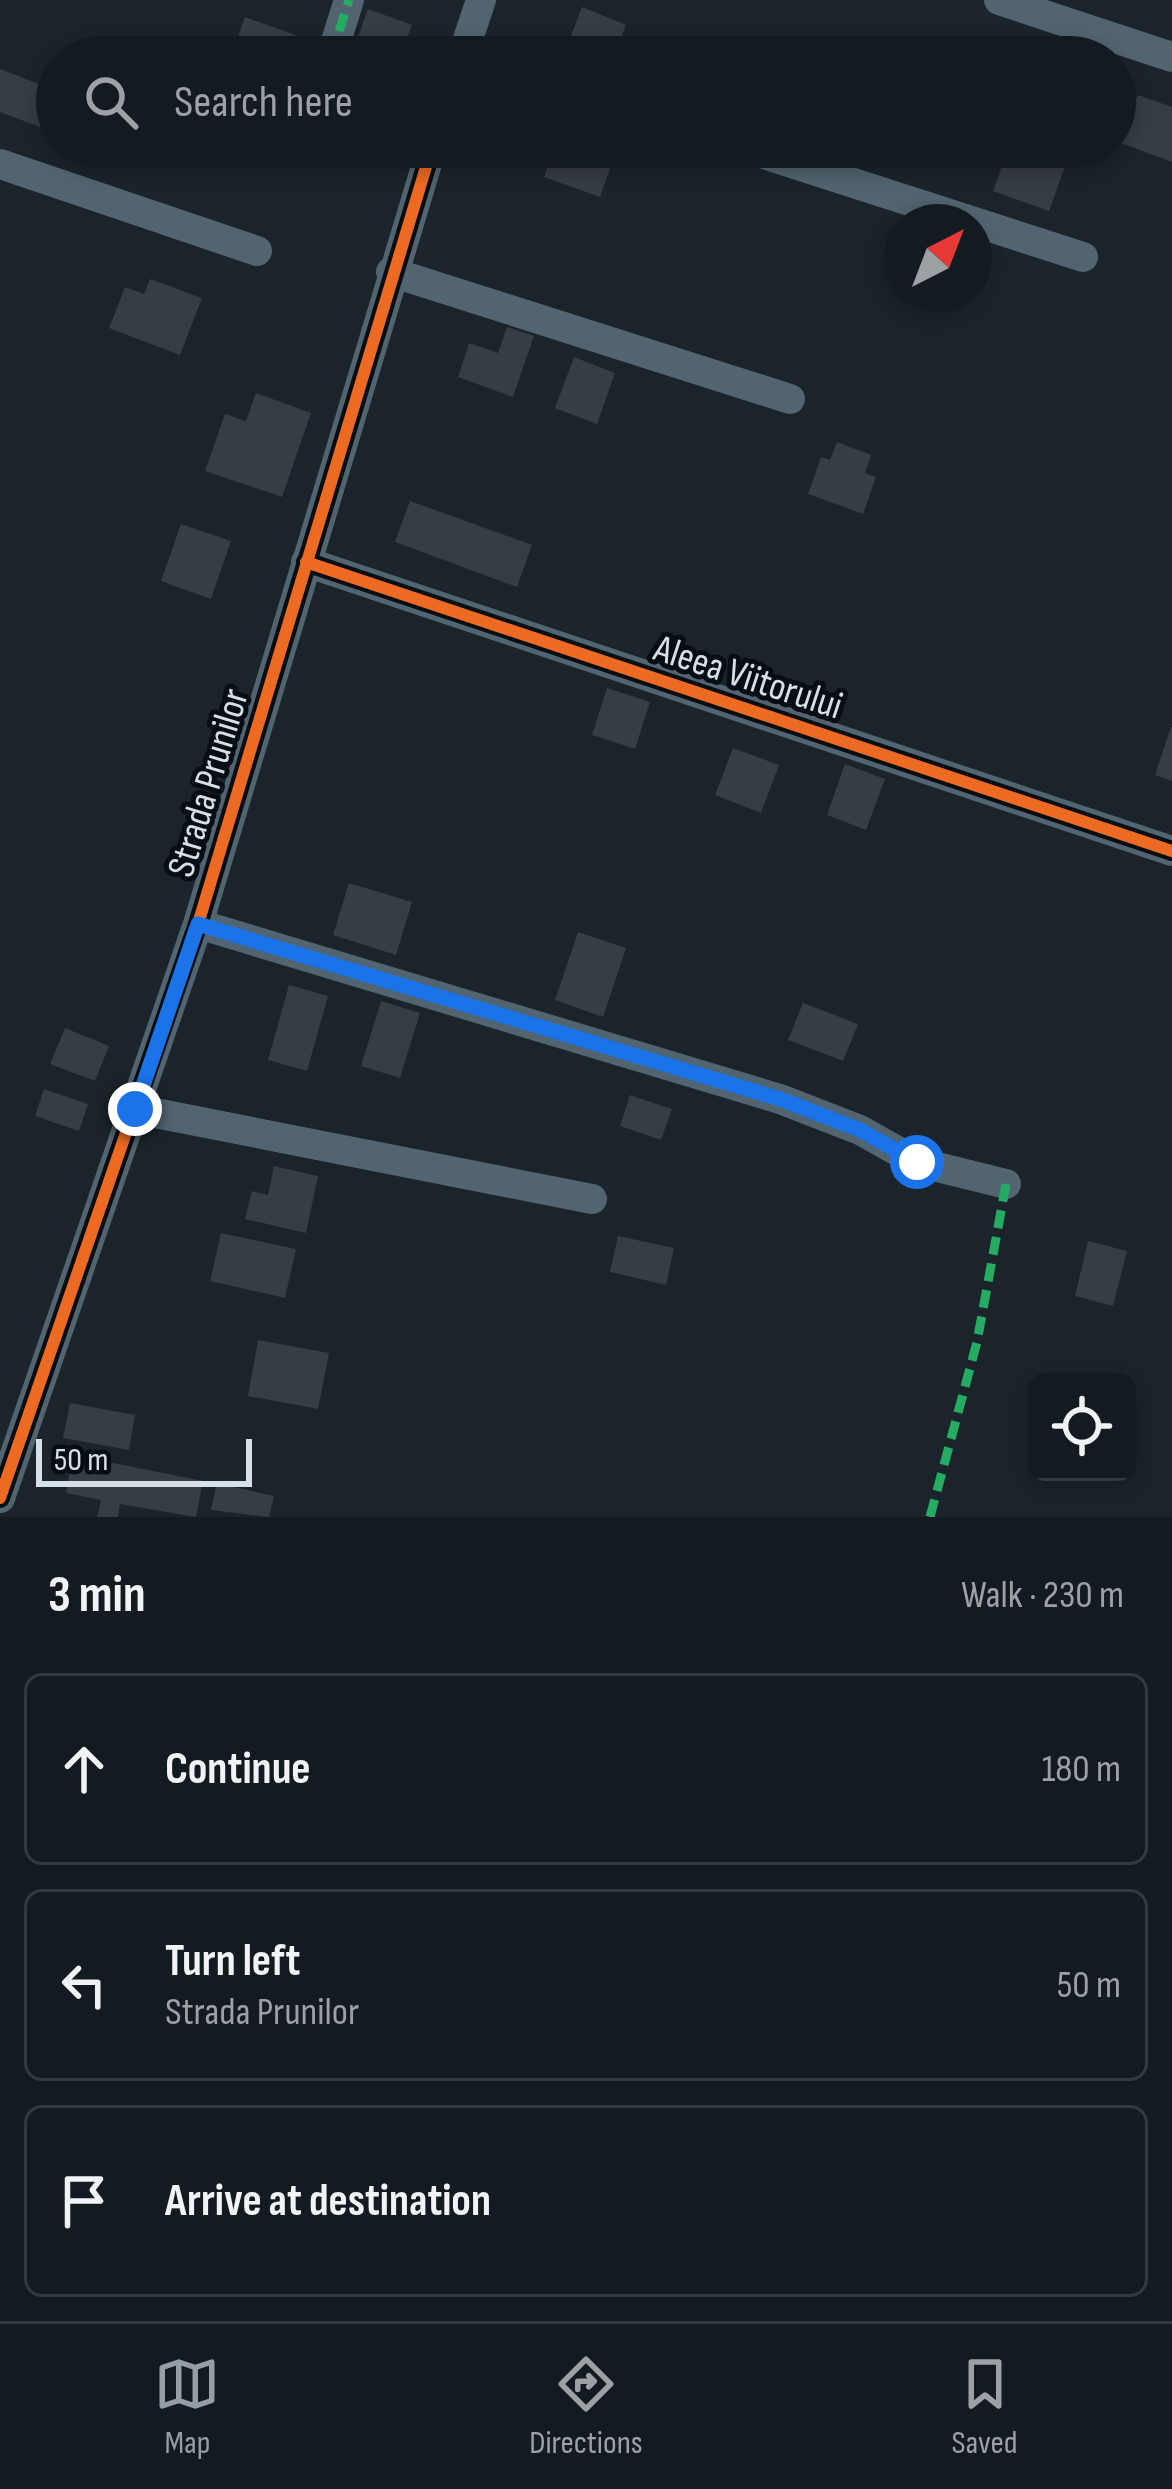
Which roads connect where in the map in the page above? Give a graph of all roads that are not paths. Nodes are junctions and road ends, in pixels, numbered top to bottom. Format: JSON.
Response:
{"nodes":[{"id":1,"x":349,"y":0,"type":"edge"},
{"id":2,"x":481,"y":0,"type":"edge"},
{"id":3,"x":999,"y":0,"type":"edge"},
{"id":4,"x":338,"y":36,"type":"edge"},
{"id":5,"x":469,"y":36,"type":"edge"},
{"id":6,"x":1110,"y":36,"type":"edge"},
{"id":7,"x":1136,"y":44,"type":"edge"},
{"id":8,"x":1172,"y":56,"type":"edge"},
{"id":9,"x":0,"y":164,"type":"edge"},
{"id":10,"x":425,"y":168,"type":"edge"},
{"id":11,"x":807,"y":168,"type":"edge"},
{"id":12,"x":257,"y":251,"type":"dead end"},
{"id":13,"x":1083,"y":257,"type":"dead end"},
{"id":14,"x":391,"y":272,"type":"junction"},
{"id":15,"x":790,"y":399,"type":"dead end"},
{"id":16,"x":306,"y":562,"type":"junction"},
{"id":17,"x":1172,"y":851,"type":"edge"},
{"id":18,"x":198,"y":924,"type":"junction"},
{"id":19,"x":135,"y":1109,"type":"junction"},
{"id":20,"x":1006,"y":1184,"type":"dead end"},
{"id":21,"x":592,"y":1198,"type":"dead end"},
{"id":22,"x":0,"y":1498,"type":"edge"}],
"edges":[{"from":1,"to":4,"type":"street"},
{"from":2,"to":5,"type":"street"},
{"from":3,"to":6,"type":"street"},
{"from":7,"to":8,"type":"street"},
{"from":9,"to":12,"type":"street"},
{"from":10,"to":14,"type":"street","name":"Strada Prunilor"},
{"from":11,"to":13,"type":"street"},
{"from":14,"to":15,"type":"street"},
{"from":14,"to":16,"type":"street","name":"Strada Prunilor"},
{"from":16,"to":17,"type":"street","name":"Aleea Viitorului"},
{"from":16,"to":18,"type":"street","name":"Strada Prunilor"},
{"from":18,"to":19,"type":"street","name":"Strada Prunilor"},
{"from":18,"to":20,"type":"street"},
{"from":19,"to":21,"type":"street"},
{"from":19,"to":22,"type":"street","name":"Strada Prunilor"}]}
